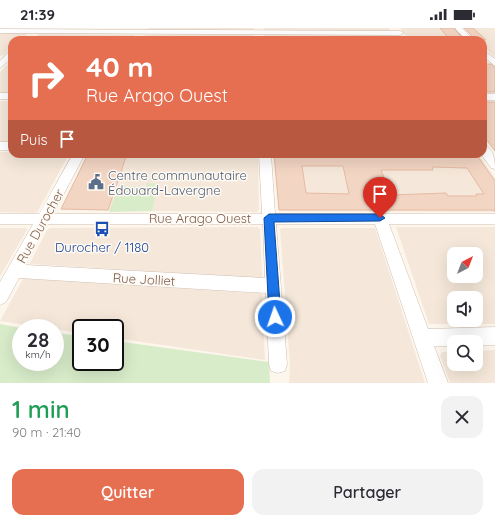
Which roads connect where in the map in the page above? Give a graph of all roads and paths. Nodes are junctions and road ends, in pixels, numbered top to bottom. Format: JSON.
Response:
{"nodes":[{"id":1,"x":458,"y":28,"type":"edge"},
{"id":2,"x":37,"y":30,"type":"edge"},
{"id":3,"x":141,"y":30,"type":"edge"},
{"id":4,"x":258,"y":30,"type":"edge"},
{"id":5,"x":398,"y":30,"type":"edge"},
{"id":6,"x":0,"y":31,"type":"edge"},
{"id":7,"x":466,"y":36,"type":"edge"},
{"id":8,"x":8,"y":58,"type":"edge"},
{"id":9,"x":0,"y":66,"type":"edge"},
{"id":10,"x":487,"y":154,"type":"edge"},
{"id":11,"x":77,"y":158,"type":"edge"},
{"id":12,"x":265,"y":158,"type":"edge"},
{"id":13,"x":495,"y":165,"type":"edge"},
{"id":14,"x":269,"y":218,"type":"junction"},
{"id":15,"x":380,"y":218,"type":"junction"},
{"id":16,"x":0,"y":219,"type":"edge"},
{"id":17,"x":44,"y":219,"type":"junction"},
{"id":18,"x":495,"y":219,"type":"edge"},
{"id":19,"x":16,"y":271,"type":"junction"},
{"id":20,"x":273,"y":286,"type":"junction"},
{"id":21,"x":0,"y":297,"type":"edge"},
{"id":22,"x":495,"y":336,"type":"edge"},
{"id":23,"x":423,"y":338,"type":"junction"},
{"id":24,"x":278,"y":364,"type":"dead end"},
{"id":25,"x":438,"y":383,"type":"edge"}],
"edges":[{"from":1,"to":7,"type":"street"},
{"from":2,"to":3,"type":"street"},
{"from":2,"to":6,"type":"street"},
{"from":3,"to":4,"type":"street"},
{"from":4,"to":5,"type":"street"},
{"from":8,"to":9,"type":"street"},
{"from":10,"to":13,"type":"street"},
{"from":11,"to":17,"type":"street","name":"Rue Durocher"},
{"from":12,"to":14,"type":"street"},
{"from":14,"to":15,"type":"street","name":"Rue Arago Ouest"},
{"from":14,"to":17,"type":"street","name":"Rue Arago Ouest"},
{"from":14,"to":20,"type":"street"},
{"from":15,"to":18,"type":"street","name":"Rue Arago Ouest"},
{"from":15,"to":23,"type":"street"},
{"from":16,"to":17,"type":"street","name":"Rue Arago Ouest"},
{"from":17,"to":19,"type":"street","name":"Rue Durocher"},
{"from":19,"to":20,"type":"street","name":"Rue Jolliet"},
{"from":19,"to":21,"type":"street","name":"Rue Durocher"},
{"from":20,"to":24,"type":"street"},
{"from":22,"to":23,"type":"street"},
{"from":23,"to":25,"type":"street"}]}
